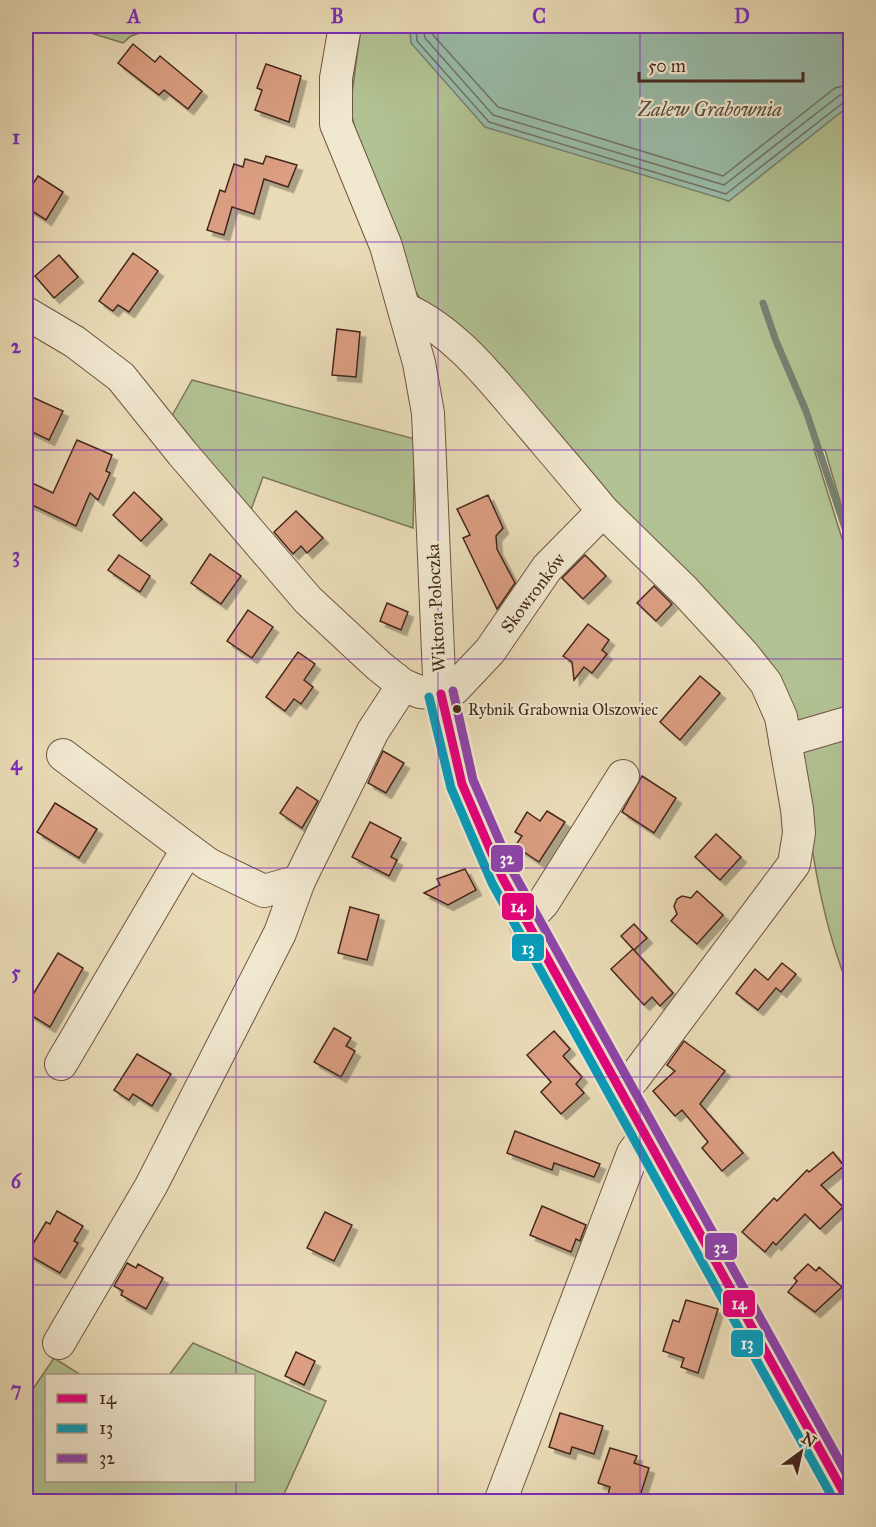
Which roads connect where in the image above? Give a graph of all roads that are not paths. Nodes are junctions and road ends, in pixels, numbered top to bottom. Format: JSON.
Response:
{"nodes":[{"id":1,"x":345,"y":26,"type":"edge"},
{"id":2,"x":405,"y":309,"type":"junction"},
{"id":3,"x":26,"y":313,"type":"edge"},
{"id":4,"x":603,"y":511,"type":"junction"},
{"id":5,"x":403,"y":685,"type":"junction"},
{"id":6,"x":441,"y":694,"type":"junction"},
{"id":7,"x":850,"y":722,"type":"edge"},
{"id":8,"x":785,"y":741,"type":"junction"},
{"id":9,"x":63,"y":755,"type":"dead end"},
{"id":10,"x":623,"y":776,"type":"dead end"},
{"id":11,"x":189,"y":850,"type":"junction"},
{"id":12,"x":299,"y":881,"type":"junction"},
{"id":13,"x":525,"y":922,"type":"junction"},
{"id":14,"x":61,"y":1064,"type":"dead end"},
{"id":15,"x":620,"y":1093,"type":"junction"},
{"id":16,"x":644,"y":1138,"type":"junction"},
{"id":17,"x":59,"y":1343,"type":"dead end"},
{"id":18,"x":500,"y":1502,"type":"edge"},
{"id":19,"x":849,"y":1502,"type":"edge"}],
"edges":[{"from":1,"to":2,"type":"street","name":"Wiktora Poloczka"},
{"from":2,"to":4,"type":"street"},
{"from":2,"to":6,"type":"street","name":"Wiktora Poloczka"},
{"from":3,"to":5,"type":"street"},
{"from":4,"to":6,"type":"street","name":"Skowronków"},
{"from":4,"to":8,"type":"street"},
{"from":5,"to":6,"type":"street"},
{"from":5,"to":12,"type":"street"},
{"from":6,"to":13,"type":"street","name":"Wiktora Poloczka"},
{"from":7,"to":8,"type":"street"},
{"from":8,"to":15,"type":"street"},
{"from":9,"to":11,"type":"street"},
{"from":10,"to":13,"type":"street"},
{"from":11,"to":12,"type":"street"},
{"from":11,"to":14,"type":"street"},
{"from":12,"to":17,"type":"street"},
{"from":13,"to":15,"type":"street","name":"Wiktora Poloczka"},
{"from":15,"to":16,"type":"street","name":"Wiktora Poloczka"},
{"from":16,"to":18,"type":"street"},
{"from":16,"to":19,"type":"street","name":"Wiktora Poloczka"}]}
